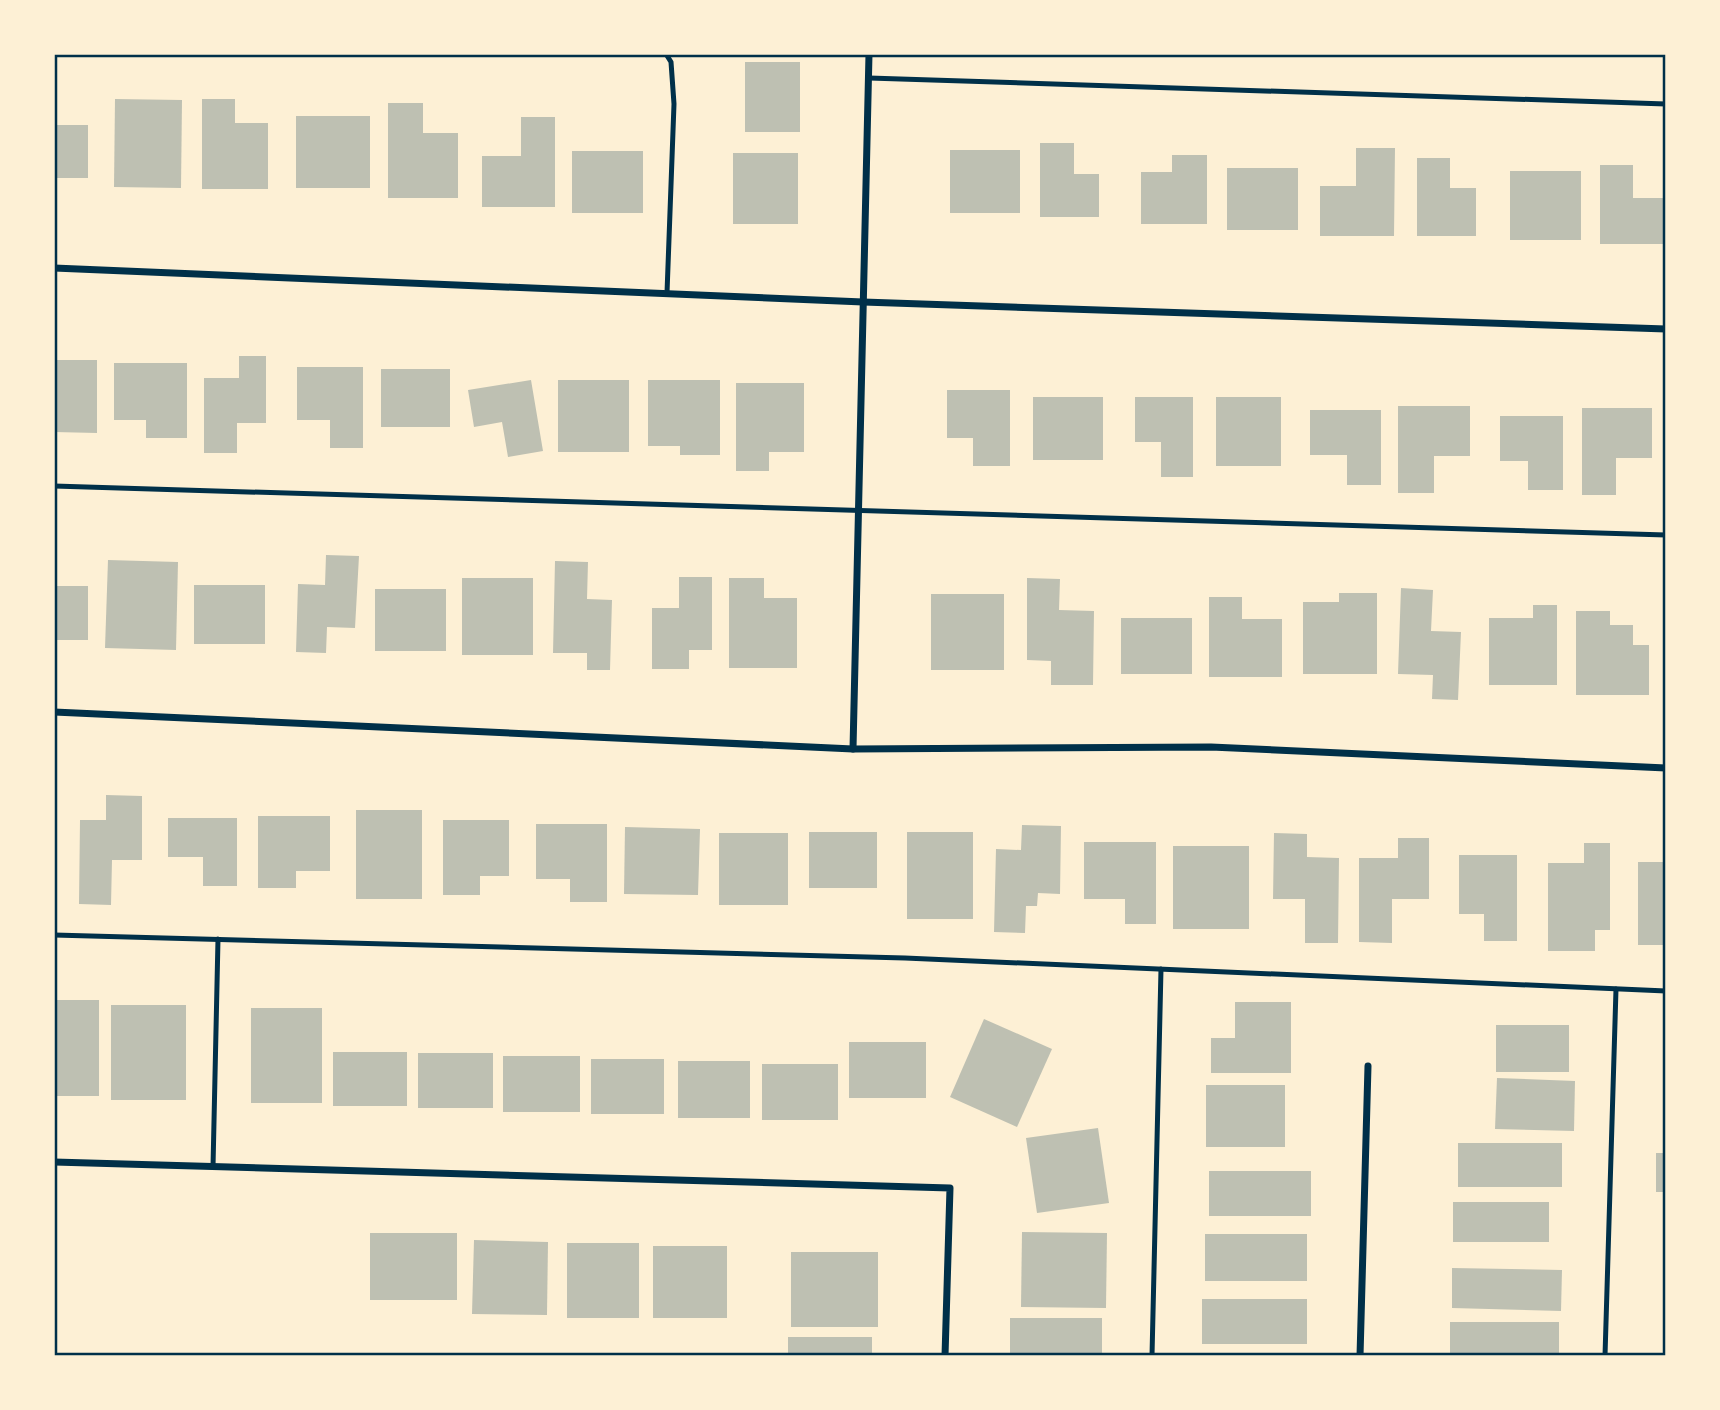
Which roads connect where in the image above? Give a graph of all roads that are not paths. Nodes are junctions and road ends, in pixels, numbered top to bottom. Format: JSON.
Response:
{"nodes":[{"id":1,"x":666,"y":54,"type":"edge"},
{"id":2,"x":672,"y":54,"type":"edge"},
{"id":3,"x":869,"y":54,"type":"edge"},
{"id":4,"x":671,"y":62,"type":"junction"},
{"id":5,"x":869,"y":78,"type":"junction"},
{"id":6,"x":1666,"y":104,"type":"edge"},
{"id":7,"x":54,"y":268,"type":"edge"},
{"id":8,"x":667,"y":293,"type":"junction"},
{"id":9,"x":863,"y":302,"type":"junction"},
{"id":10,"x":1666,"y":328,"type":"edge"},
{"id":11,"x":54,"y":486,"type":"edge"},
{"id":12,"x":858,"y":511,"type":"junction"},
{"id":13,"x":1666,"y":535,"type":"edge"},
{"id":14,"x":54,"y":712,"type":"edge"},
{"id":15,"x":852,"y":749,"type":"junction"},
{"id":16,"x":1666,"y":768,"type":"edge"},
{"id":17,"x":54,"y":934,"type":"edge"},
{"id":18,"x":218,"y":939,"type":"junction"},
{"id":19,"x":1161,"y":969,"type":"junction"},
{"id":20,"x":1616,"y":989,"type":"junction"},
{"id":21,"x":1666,"y":991,"type":"edge"},
{"id":22,"x":1368,"y":1066,"type":"dead end"},
{"id":23,"x":54,"y":1162,"type":"edge"},
{"id":24,"x":213,"y":1167,"type":"junction"},
{"id":25,"x":945,"y":1356,"type":"edge"},
{"id":26,"x":1152,"y":1356,"type":"edge"},
{"id":27,"x":1360,"y":1356,"type":"edge"},
{"id":28,"x":1605,"y":1356,"type":"edge"}],
"edges":[{"from":1,"to":4,"type":"lane"},
{"from":2,"to":4,"type":"lane"},
{"from":3,"to":5,"type":"street"},
{"from":4,"to":8,"type":"lane"},
{"from":5,"to":6,"type":"lane"},
{"from":5,"to":9,"type":"street"},
{"from":7,"to":8,"type":"street"},
{"from":8,"to":9,"type":"street"},
{"from":9,"to":10,"type":"street"},
{"from":9,"to":12,"type":"street"},
{"from":11,"to":12,"type":"lane"},
{"from":12,"to":13,"type":"lane"},
{"from":12,"to":15,"type":"street"},
{"from":14,"to":15,"type":"street"},
{"from":15,"to":16,"type":"street"},
{"from":17,"to":18,"type":"lane"},
{"from":18,"to":19,"type":"lane"},
{"from":18,"to":24,"type":"lane"},
{"from":19,"to":20,"type":"lane"},
{"from":19,"to":26,"type":"lane"},
{"from":20,"to":21,"type":"lane"},
{"from":20,"to":28,"type":"lane"},
{"from":22,"to":27,"type":"street"},
{"from":23,"to":24,"type":"street"},
{"from":24,"to":25,"type":"street"}]}
